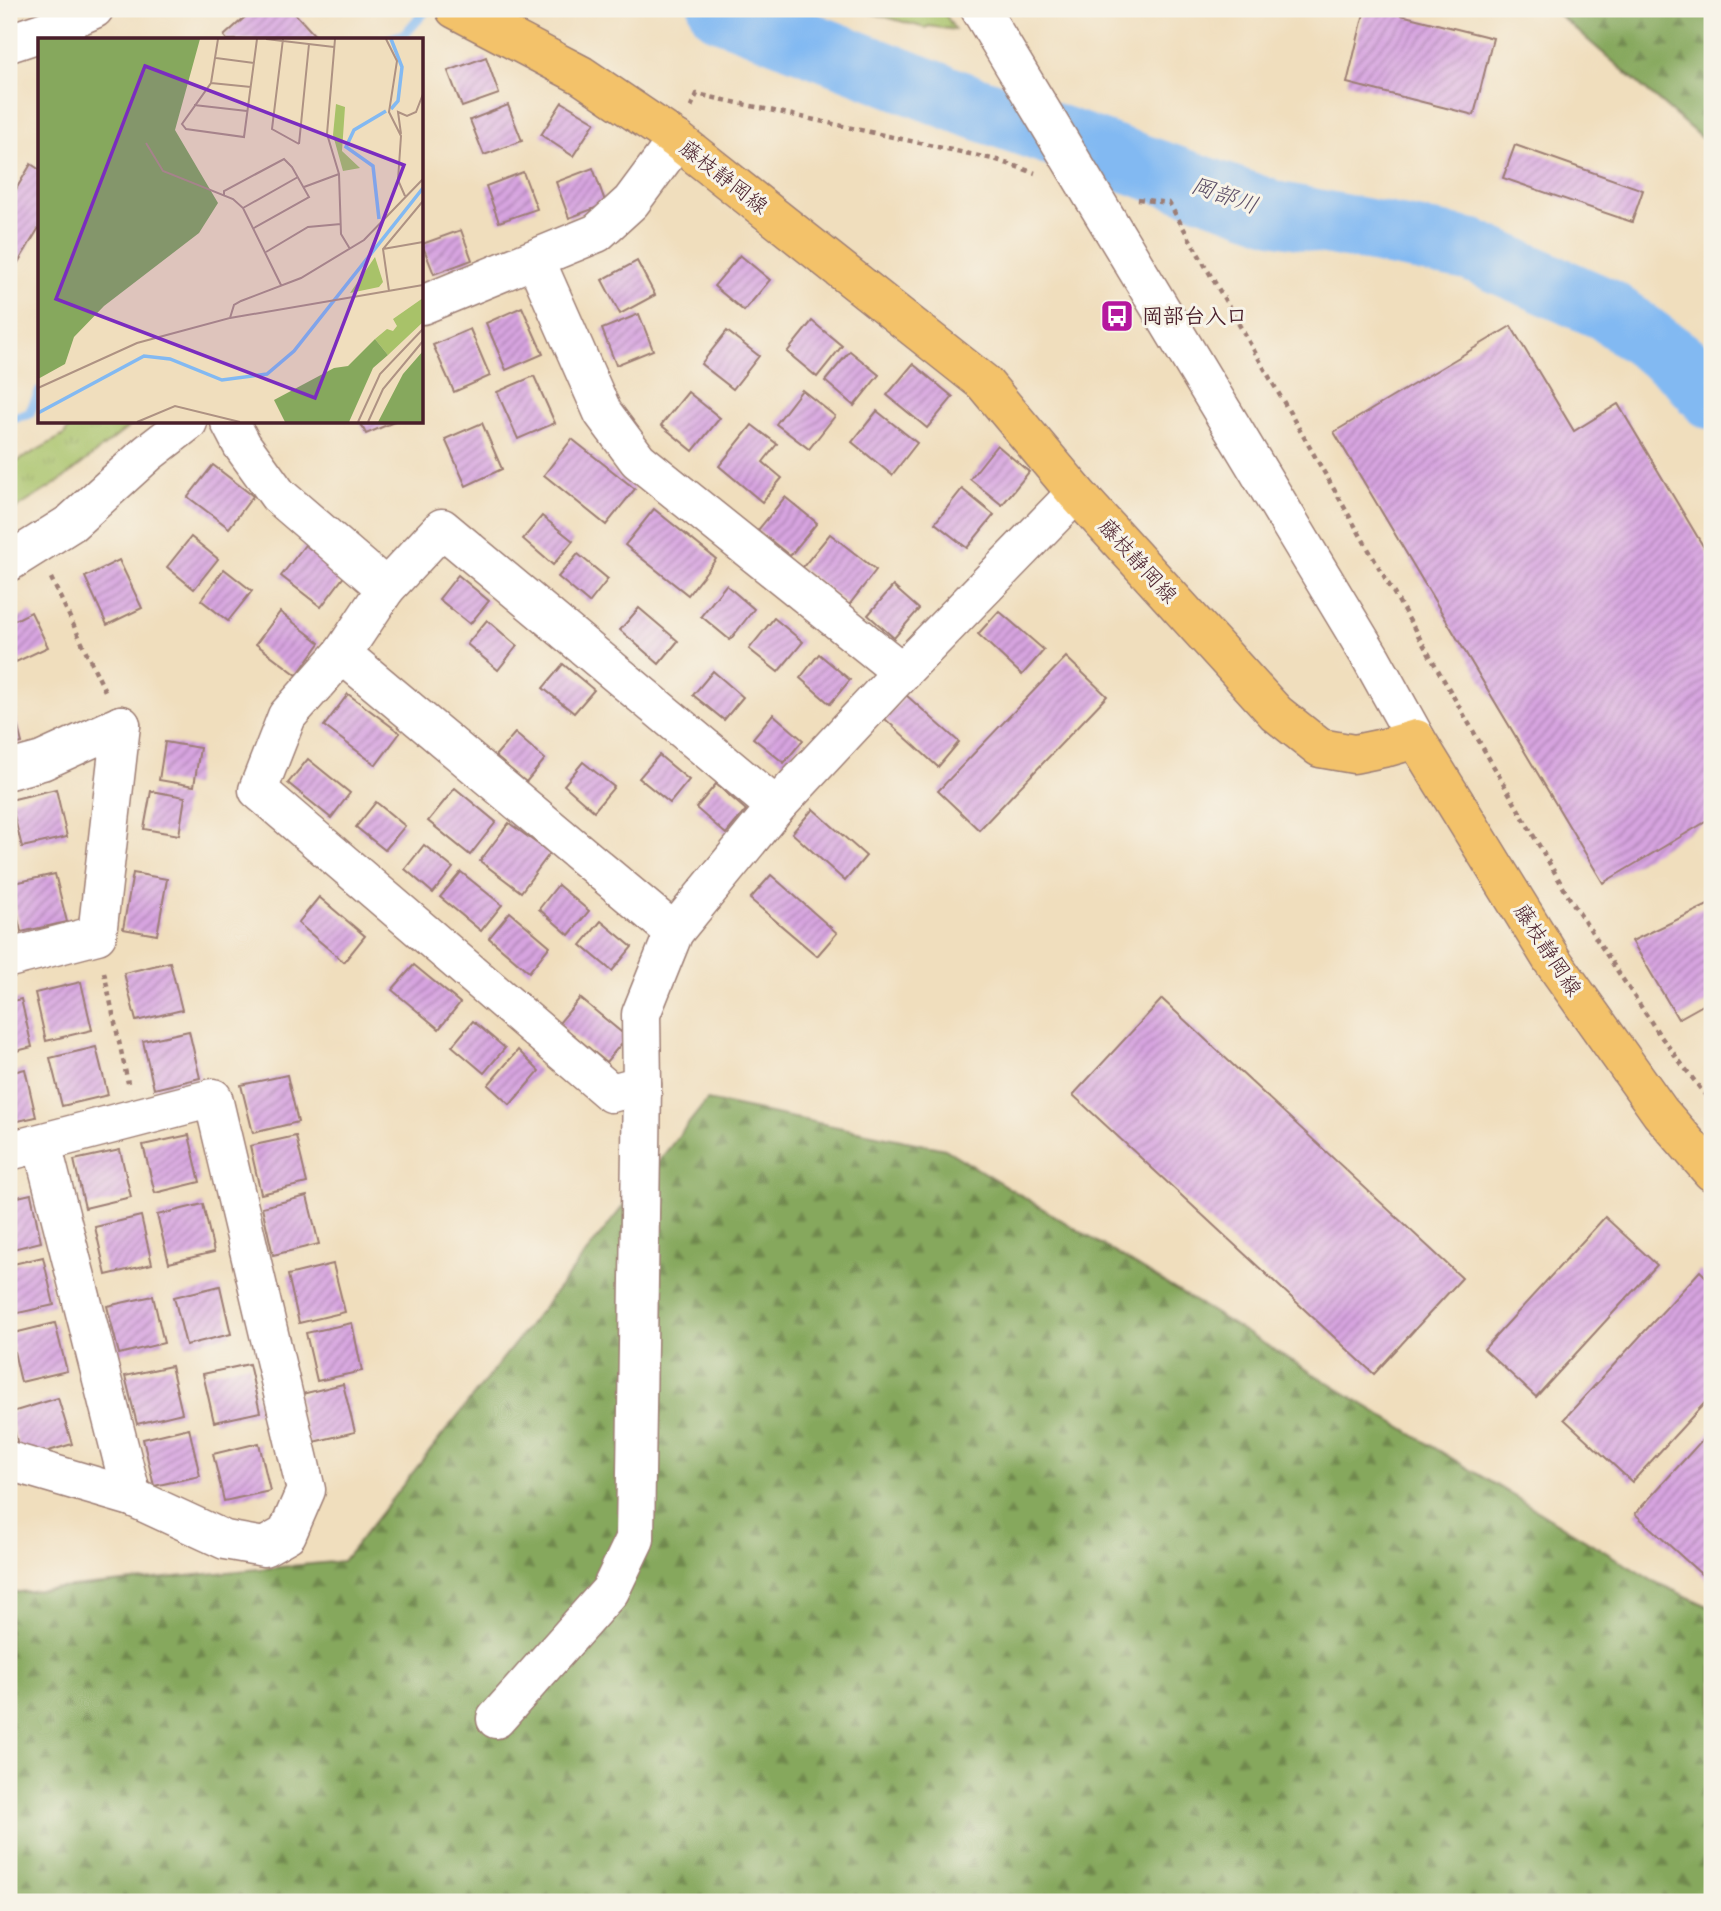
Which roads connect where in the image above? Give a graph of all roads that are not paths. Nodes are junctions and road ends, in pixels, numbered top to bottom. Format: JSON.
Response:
{"nodes":[{"id":1,"x":94,"y":9,"type":"edge"},
{"id":2,"x":980,"y":9,"type":"edge"},
{"id":3,"x":463,"y":12,"type":"edge"},
{"id":4,"x":9,"y":43,"type":"edge"},
{"id":5,"x":677,"y":140,"type":"junction"},
{"id":6,"x":535,"y":258,"type":"junction"},
{"id":7,"x":424,"y":304,"type":"edge"},
{"id":8,"x":185,"y":424,"type":"edge"},
{"id":9,"x":231,"y":424,"type":"edge"},
{"id":10,"x":1076,"y":494,"type":"junction"},
{"id":11,"x":22,"y":554,"type":"edge"},
{"id":12,"x":386,"y":588,"type":"junction"},
{"id":13,"x":342,"y":654,"type":"junction"},
{"id":14,"x":902,"y":672,"type":"junction"},
{"id":15,"x":1416,"y":739,"type":"junction"},
{"id":16,"x":9,"y":770,"type":"edge"},
{"id":17,"x":776,"y":807,"type":"junction"},
{"id":18,"x":674,"y":932,"type":"junction"},
{"id":19,"x":9,"y":958,"type":"edge"},
{"id":20,"x":642,"y":1085,"type":"junction"},
{"id":21,"x":25,"y":1147,"type":"edge"},
{"id":22,"x":1712,"y":1172,"type":"edge"},
{"id":23,"x":9,"y":1461,"type":"edge"},
{"id":24,"x":132,"y":1497,"type":"junction"},
{"id":25,"x":496,"y":1719,"type":"dead end"}],
"edges":[{"from":1,"to":4,"type":"street"},
{"from":2,"to":15,"type":"street"},
{"from":3,"to":5,"type":"main road","name":"藤枝静岡線"},
{"from":5,"to":6,"type":"street"},
{"from":5,"to":10,"type":"main road","name":"藤枝静岡線"},
{"from":6,"to":7,"type":"street"},
{"from":6,"to":14,"type":"street"},
{"from":8,"to":11,"type":"street"},
{"from":9,"to":12,"type":"street"},
{"from":10,"to":14,"type":"street"},
{"from":10,"to":15,"type":"main road","name":"藤枝静岡線"},
{"from":12,"to":13,"type":"street"},
{"from":12,"to":17,"type":"street"},
{"from":13,"to":18,"type":"street"},
{"from":13,"to":20,"type":"street"},
{"from":14,"to":17,"type":"street"},
{"from":15,"to":22,"type":"main road","name":"藤枝静岡線"},
{"from":16,"to":19,"type":"street"},
{"from":17,"to":18,"type":"street"},
{"from":18,"to":20,"type":"street"},
{"from":20,"to":25,"type":"street"},
{"from":21,"to":24,"type":"street"},
{"from":21,"to":24,"type":"street"},
{"from":23,"to":24,"type":"street"}]}
